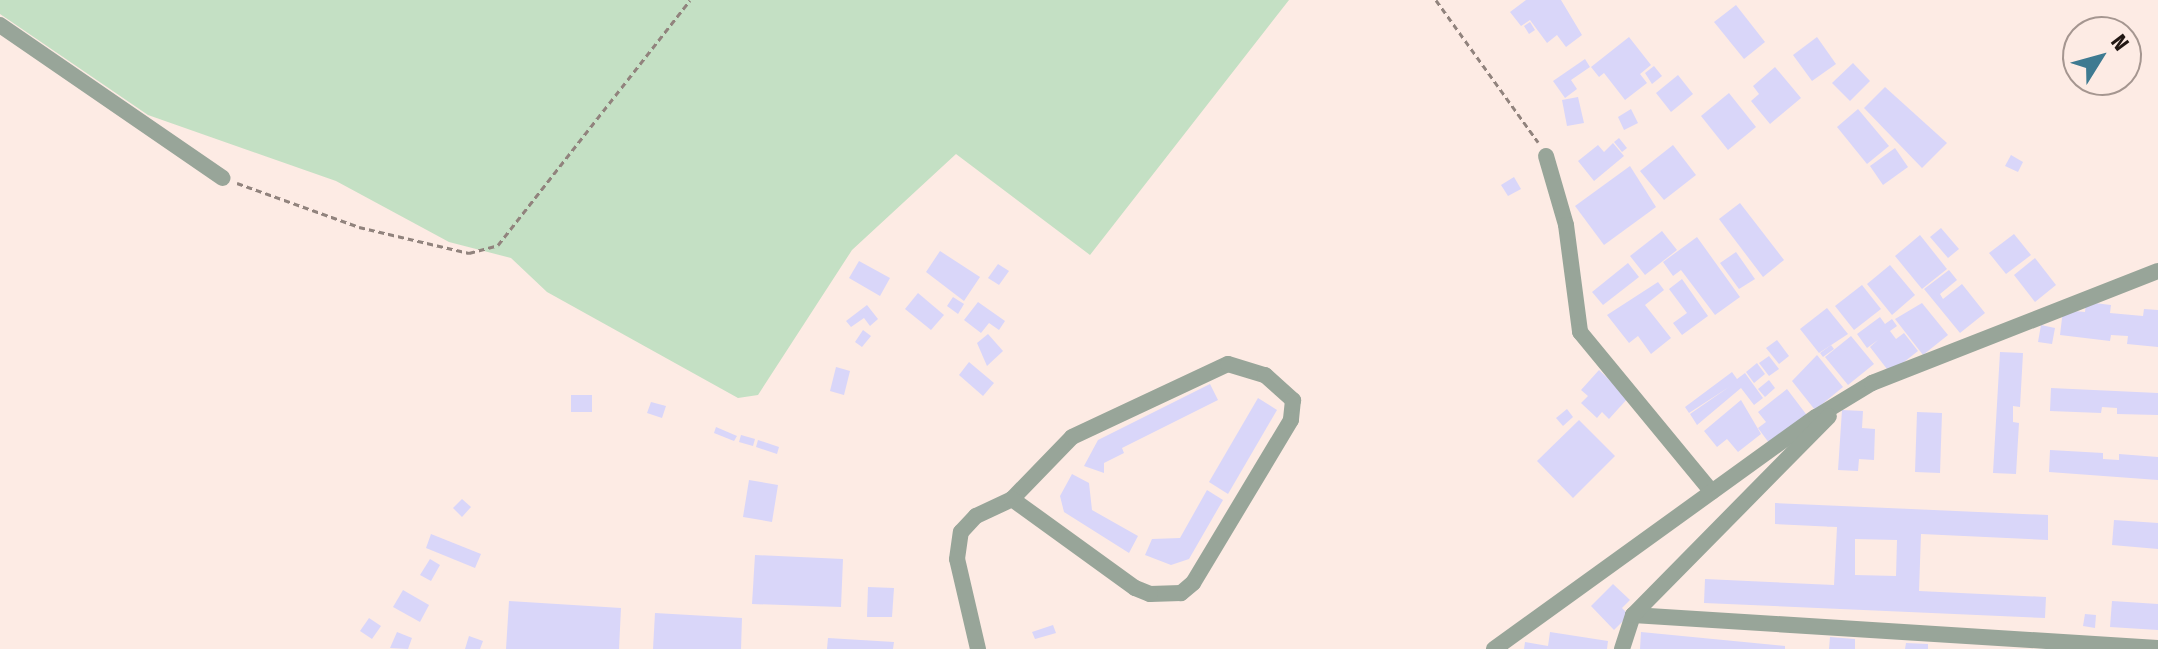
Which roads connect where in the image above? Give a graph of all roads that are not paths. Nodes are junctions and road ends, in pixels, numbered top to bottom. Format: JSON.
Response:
{"nodes":[{"id":1,"x":0,"y":25,"type":"edge"},
{"id":2,"x":1546,"y":156,"type":"road end"},
{"id":3,"x":223,"y":178,"type":"road end"},
{"id":4,"x":2158,"y":271,"type":"edge"},
{"id":5,"x":1847,"y":398,"type":"junction"},
{"id":6,"x":1712,"y":492,"type":"junction"},
{"id":7,"x":1012,"y":499,"type":"junction"},
{"id":8,"x":1633,"y":615,"type":"junction"},
{"id":9,"x":2158,"y":648,"type":"edge"},
{"id":10,"x":978,"y":649,"type":"edge"},
{"id":11,"x":1494,"y":649,"type":"edge"},
{"id":12,"x":1622,"y":649,"type":"edge"}],
"edges":[{"from":1,"to":3,"type":"street"},
{"from":2,"to":6,"type":"street"},
{"from":4,"to":5,"type":"street"},
{"from":5,"to":6,"type":"street"},
{"from":5,"to":8,"type":"street"},
{"from":6,"to":11,"type":"street"},
{"from":7,"to":7,"type":"street"},
{"from":7,"to":10,"type":"street"},
{"from":8,"to":9,"type":"street"},
{"from":8,"to":12,"type":"street"}]}
